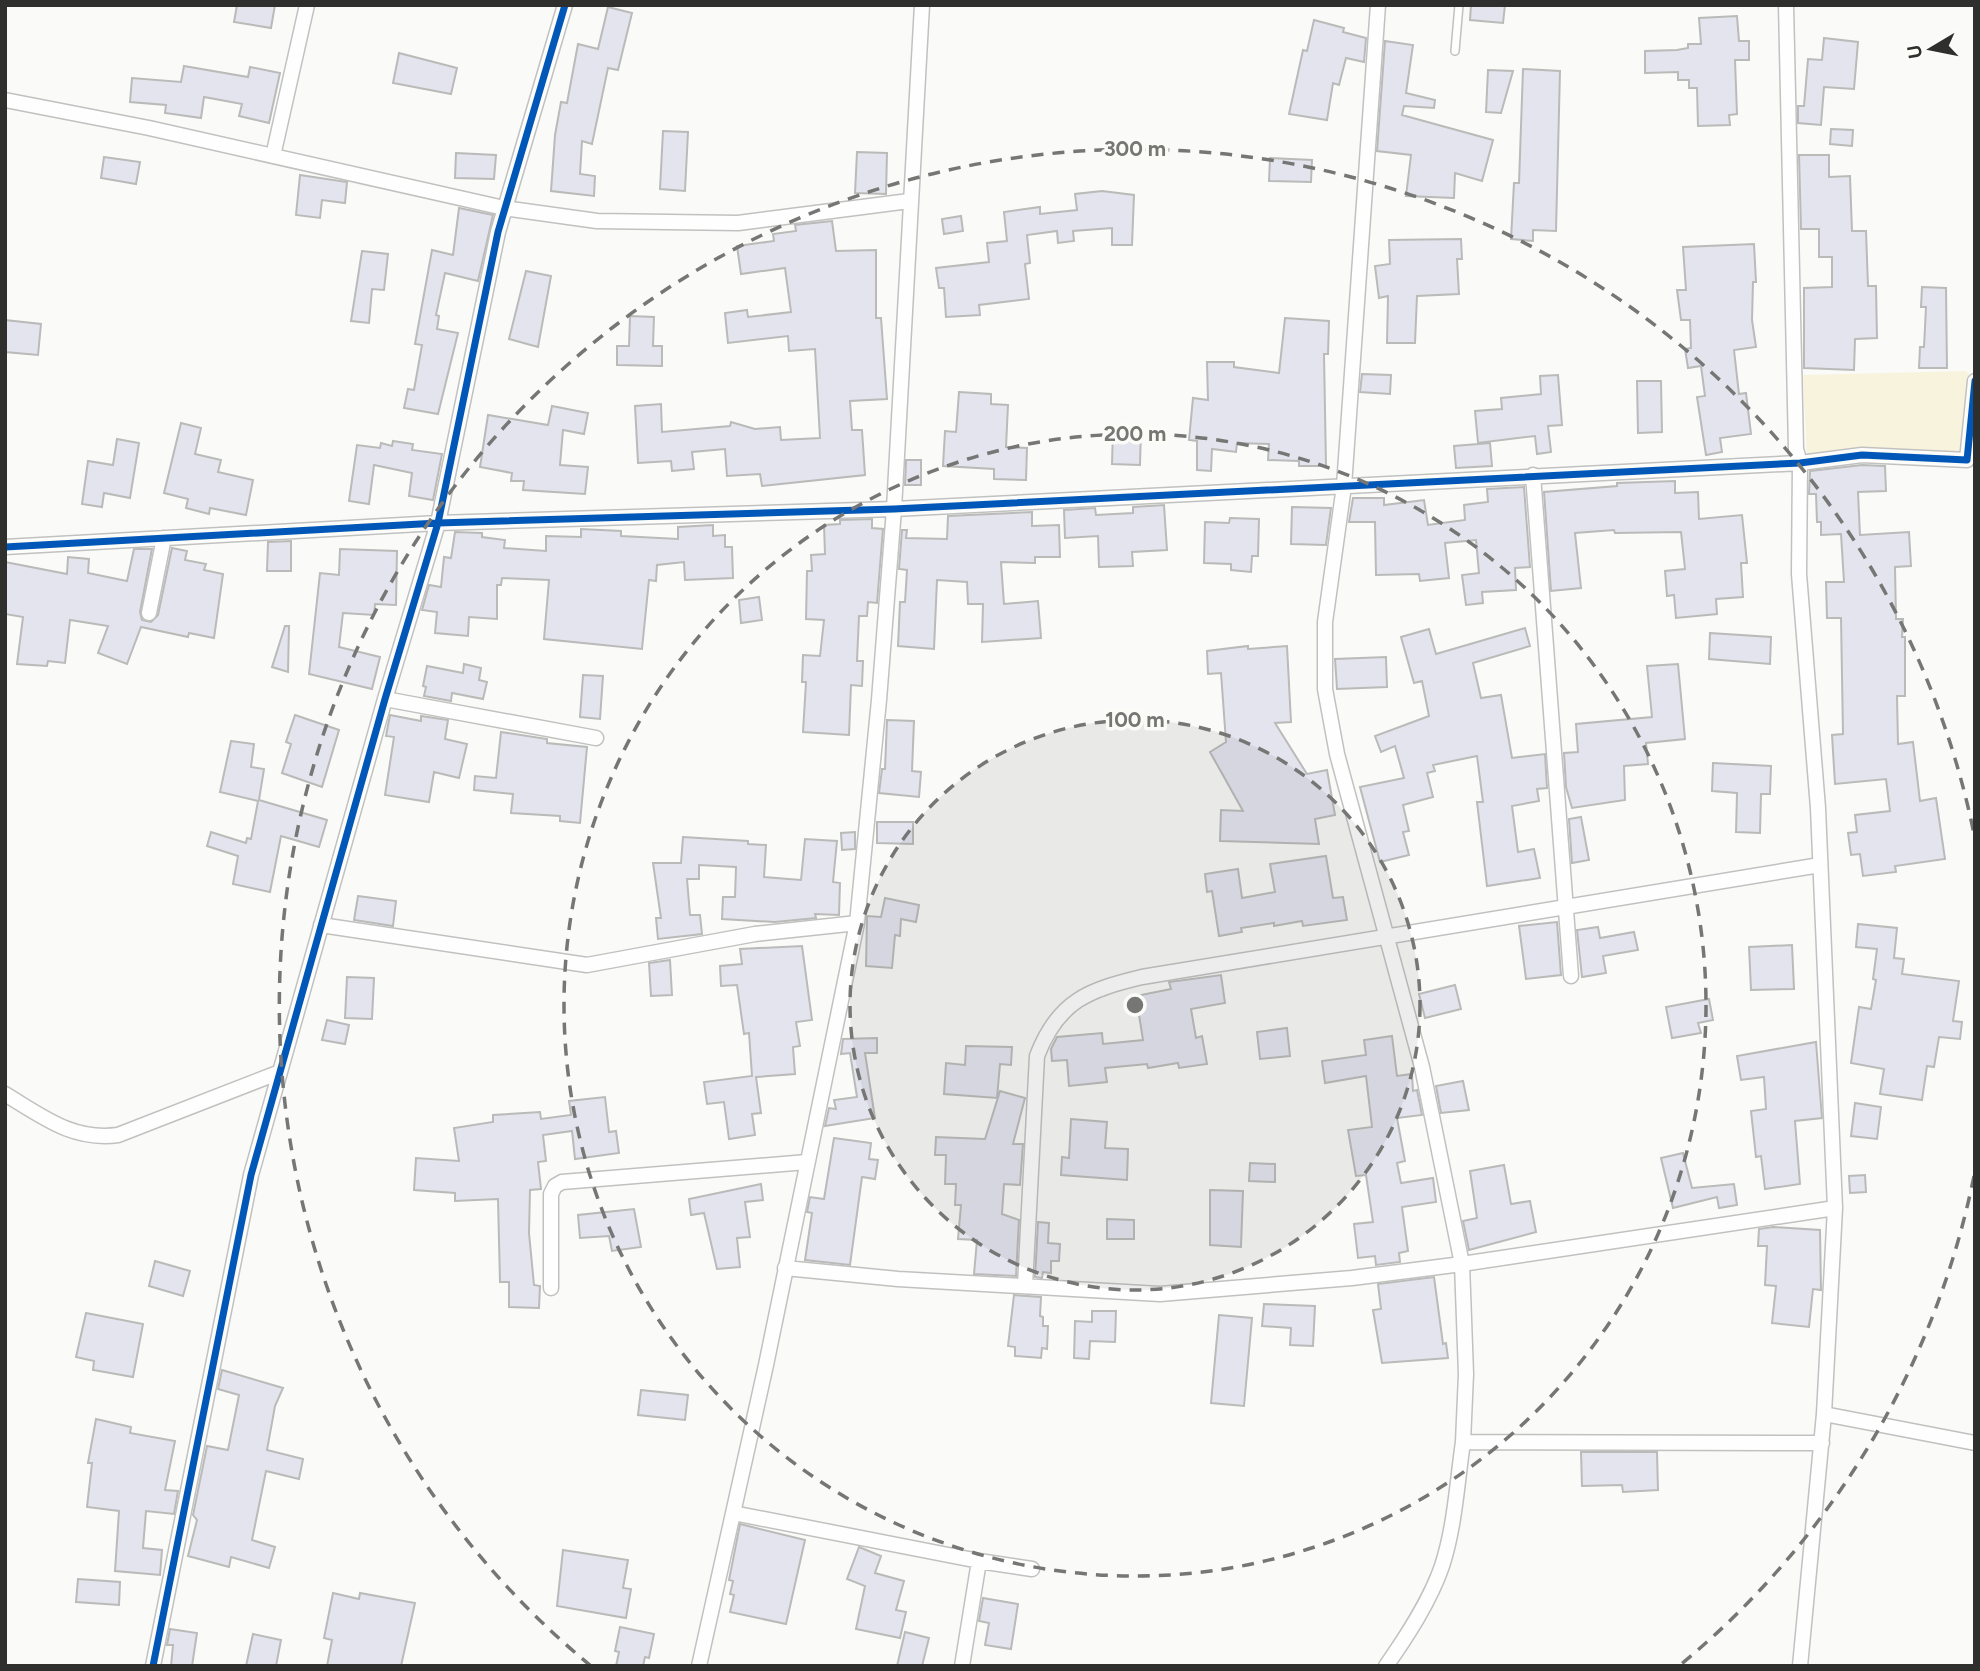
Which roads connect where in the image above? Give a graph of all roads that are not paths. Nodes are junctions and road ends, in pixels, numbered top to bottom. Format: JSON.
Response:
{"nodes":[{"id":1,"x":307,"y":5,"type":"edge"},
{"id":2,"x":565,"y":5,"type":"edge"},
{"id":3,"x":922,"y":5,"type":"edge"},
{"id":4,"x":1378,"y":5,"type":"edge"},
{"id":5,"x":1460,"y":5,"type":"edge"},
{"id":6,"x":1786,"y":5,"type":"edge"},
{"id":7,"x":1455,"y":51,"type":"dead end"},
{"id":8,"x":5,"y":100,"type":"edge"},
{"id":9,"x":273,"y":156,"type":"junction"},
{"id":10,"x":909,"y":201,"type":"junction"},
{"id":11,"x":504,"y":208,"type":"junction"},
{"id":12,"x":1975,"y":381,"type":"edge"},
{"id":13,"x":1800,"y":463,"type":"junction"},
{"id":14,"x":1534,"y":475,"type":"junction"},
{"id":15,"x":1344,"y":486,"type":"junction"},
{"id":16,"x":894,"y":509,"type":"junction"},
{"id":17,"x":438,"y":523,"type":"junction"},
{"id":18,"x":164,"y":538,"type":"junction"},
{"id":19,"x":5,"y":547,"type":"edge"},
{"id":20,"x":149,"y":613,"type":"dead end"},
{"id":21,"x":385,"y":699,"type":"junction"},
{"id":22,"x":596,"y":738,"type":"dead end"},
{"id":23,"x":1820,"y":865,"type":"junction"},
{"id":24,"x":1565,"y":909,"type":"junction"},
{"id":25,"x":856,"y":923,"type":"junction"},
{"id":26,"x":321,"y":925,"type":"junction"},
{"id":27,"x":1387,"y":937,"type":"junction"},
{"id":28,"x":1571,"y":976,"type":"dead end"},
{"id":29,"x":280,"y":1072,"type":"junction"},
{"id":30,"x":5,"y":1094,"type":"edge"},
{"id":31,"x":807,"y":1162,"type":"junction"},
{"id":32,"x":1835,"y":1208,"type":"junction"},
{"id":33,"x":1462,"y":1264,"type":"junction"},
{"id":34,"x":785,"y":1268,"type":"junction"},
{"id":35,"x":1025,"y":1286,"type":"junction"},
{"id":36,"x":551,"y":1288,"type":"dead end"},
{"id":37,"x":1824,"y":1414,"type":"junction"},
{"id":38,"x":1463,"y":1442,"type":"junction"},
{"id":39,"x":1975,"y":1443,"type":"edge"},
{"id":40,"x":1822,"y":1444,"type":"junction"},
{"id":41,"x":733,"y":1513,"type":"junction"},
{"id":42,"x":979,"y":1561,"type":"junction"},
{"id":43,"x":1032,"y":1569,"type":"dead end"},
{"id":44,"x":1387,"y":1665,"type":"edge"},
{"id":45,"x":153,"y":1666,"type":"edge"},
{"id":46,"x":699,"y":1666,"type":"edge"},
{"id":47,"x":962,"y":1666,"type":"edge"},
{"id":48,"x":1800,"y":1666,"type":"edge"}],
"edges":[{"from":1,"to":9,"type":"street"},
{"from":2,"to":11,"type":"street"},
{"from":3,"to":10,"type":"street"},
{"from":4,"to":15,"type":"street"},
{"from":5,"to":7,"type":"lane"},
{"from":6,"to":13,"type":"street"},
{"from":8,"to":9,"type":"street"},
{"from":9,"to":11,"type":"street"},
{"from":10,"to":11,"type":"street"},
{"from":10,"to":16,"type":"street"},
{"from":11,"to":17,"type":"street"},
{"from":12,"to":13,"type":"street"},
{"from":13,"to":14,"type":"street"},
{"from":13,"to":23,"type":"street"},
{"from":14,"to":15,"type":"street"},
{"from":14,"to":24,"type":"street"},
{"from":15,"to":16,"type":"street"},
{"from":15,"to":27,"type":"street"},
{"from":16,"to":17,"type":"street"},
{"from":16,"to":25,"type":"street"},
{"from":17,"to":18,"type":"street"},
{"from":17,"to":21,"type":"street"},
{"from":18,"to":19,"type":"street"},
{"from":18,"to":20,"type":"street"},
{"from":21,"to":22,"type":"street"},
{"from":21,"to":26,"type":"street"},
{"from":23,"to":24,"type":"street"},
{"from":23,"to":32,"type":"street"},
{"from":24,"to":27,"type":"street"},
{"from":24,"to":28,"type":"street"},
{"from":25,"to":26,"type":"street"},
{"from":25,"to":31,"type":"street"},
{"from":26,"to":29,"type":"street"},
{"from":27,"to":33,"type":"street"},
{"from":27,"to":35,"type":"street"},
{"from":29,"to":30,"type":"street"},
{"from":29,"to":45,"type":"street"},
{"from":31,"to":34,"type":"street"},
{"from":31,"to":36,"type":"street"},
{"from":32,"to":33,"type":"street"},
{"from":32,"to":37,"type":"street"},
{"from":33,"to":35,"type":"street"},
{"from":33,"to":38,"type":"street"},
{"from":34,"to":35,"type":"street"},
{"from":34,"to":41,"type":"street"},
{"from":37,"to":39,"type":"street"},
{"from":37,"to":40,"type":"street"},
{"from":38,"to":40,"type":"street"},
{"from":38,"to":44,"type":"street"},
{"from":40,"to":48,"type":"street"},
{"from":41,"to":42,"type":"street"},
{"from":41,"to":46,"type":"street"},
{"from":42,"to":43,"type":"street"},
{"from":42,"to":47,"type":"street"}]}
